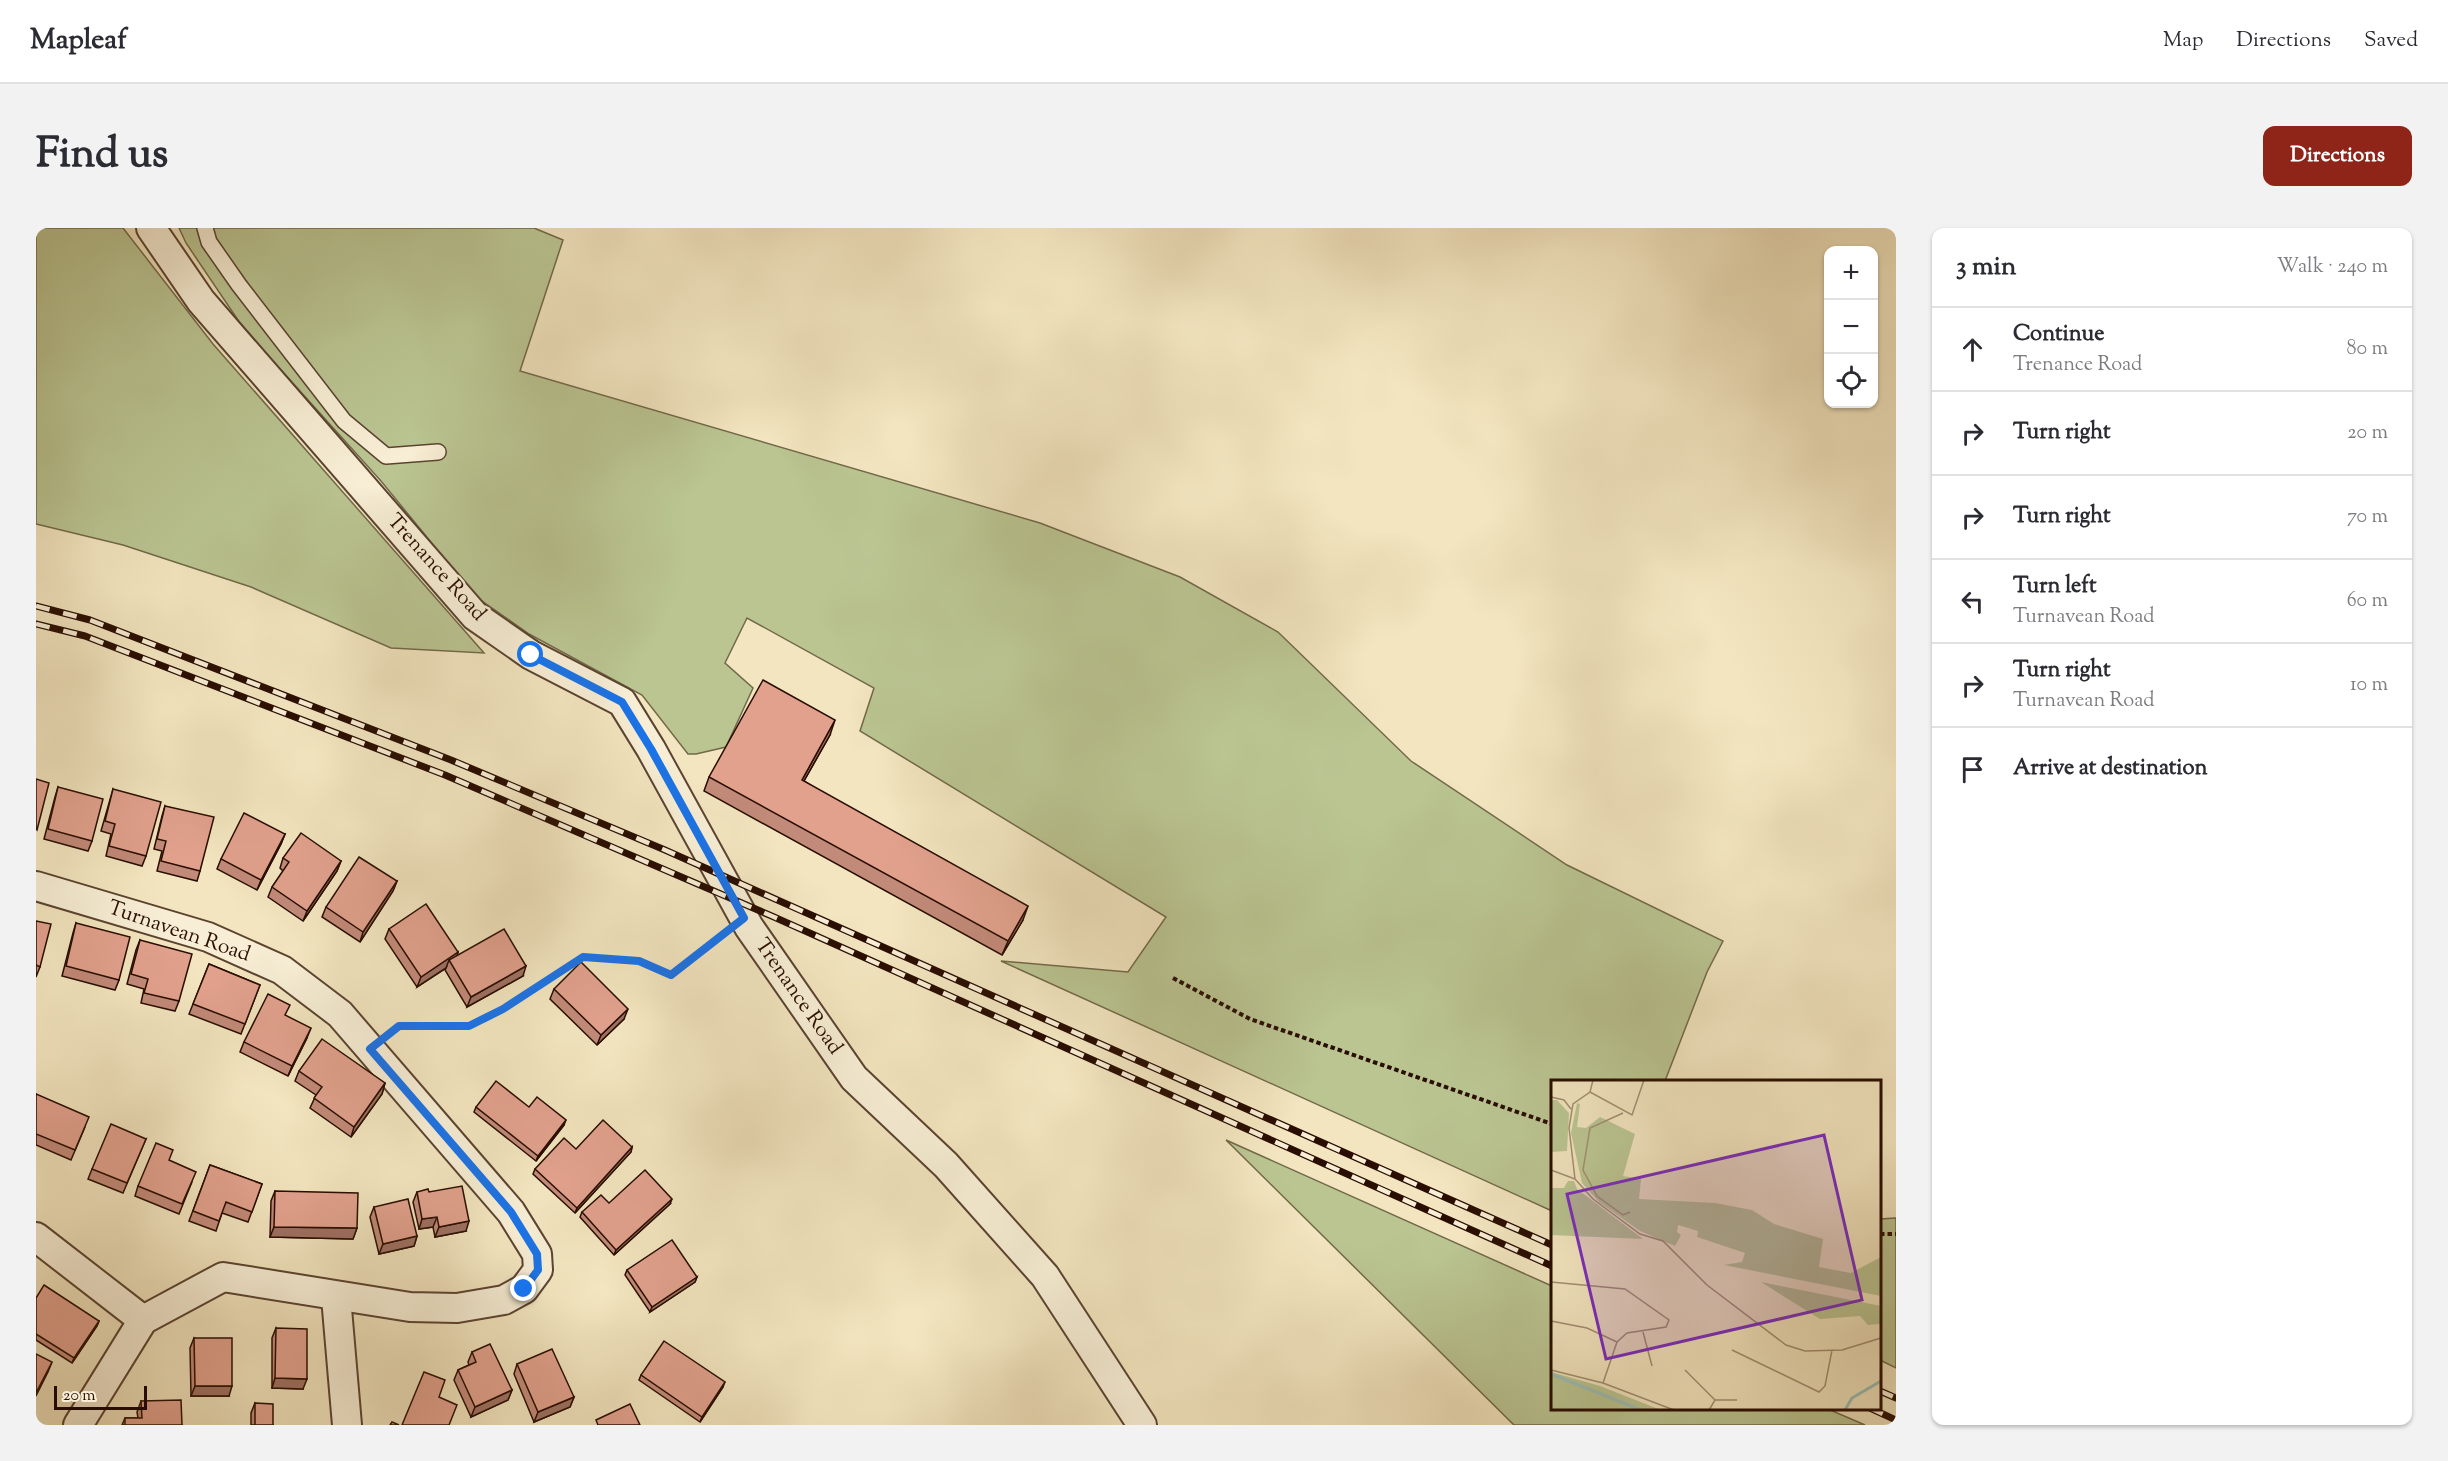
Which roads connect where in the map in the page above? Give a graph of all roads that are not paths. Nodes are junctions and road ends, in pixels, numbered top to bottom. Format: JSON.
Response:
{"nodes":[{"id":1,"x":152,"y":228,"type":"edge"},
{"id":2,"x":205,"y":228,"type":"edge"},
{"id":3,"x":438,"y":452,"type":"dead end"},
{"id":4,"x":36,"y":886,"type":"edge"},
{"id":5,"x":36,"y":1237,"type":"edge"},
{"id":6,"x":336,"y":1297,"type":"junction"},
{"id":7,"x":143,"y":1320,"type":"junction"},
{"id":8,"x":78,"y":1425,"type":"edge"},
{"id":9,"x":347,"y":1425,"type":"edge"},
{"id":10,"x":1142,"y":1425,"type":"edge"}],
"edges":[{"from":1,"to":10,"type":"street","name":"Trenance Road"},
{"from":2,"to":3,"type":"lane"},
{"from":4,"to":6,"type":"street","name":"Turnavean Road"},
{"from":5,"to":7,"type":"street"},
{"from":6,"to":7,"type":"street","name":"Turnavean Road"},
{"from":6,"to":9,"type":"street"},
{"from":7,"to":8,"type":"street","name":"Turnavean Road"}]}
